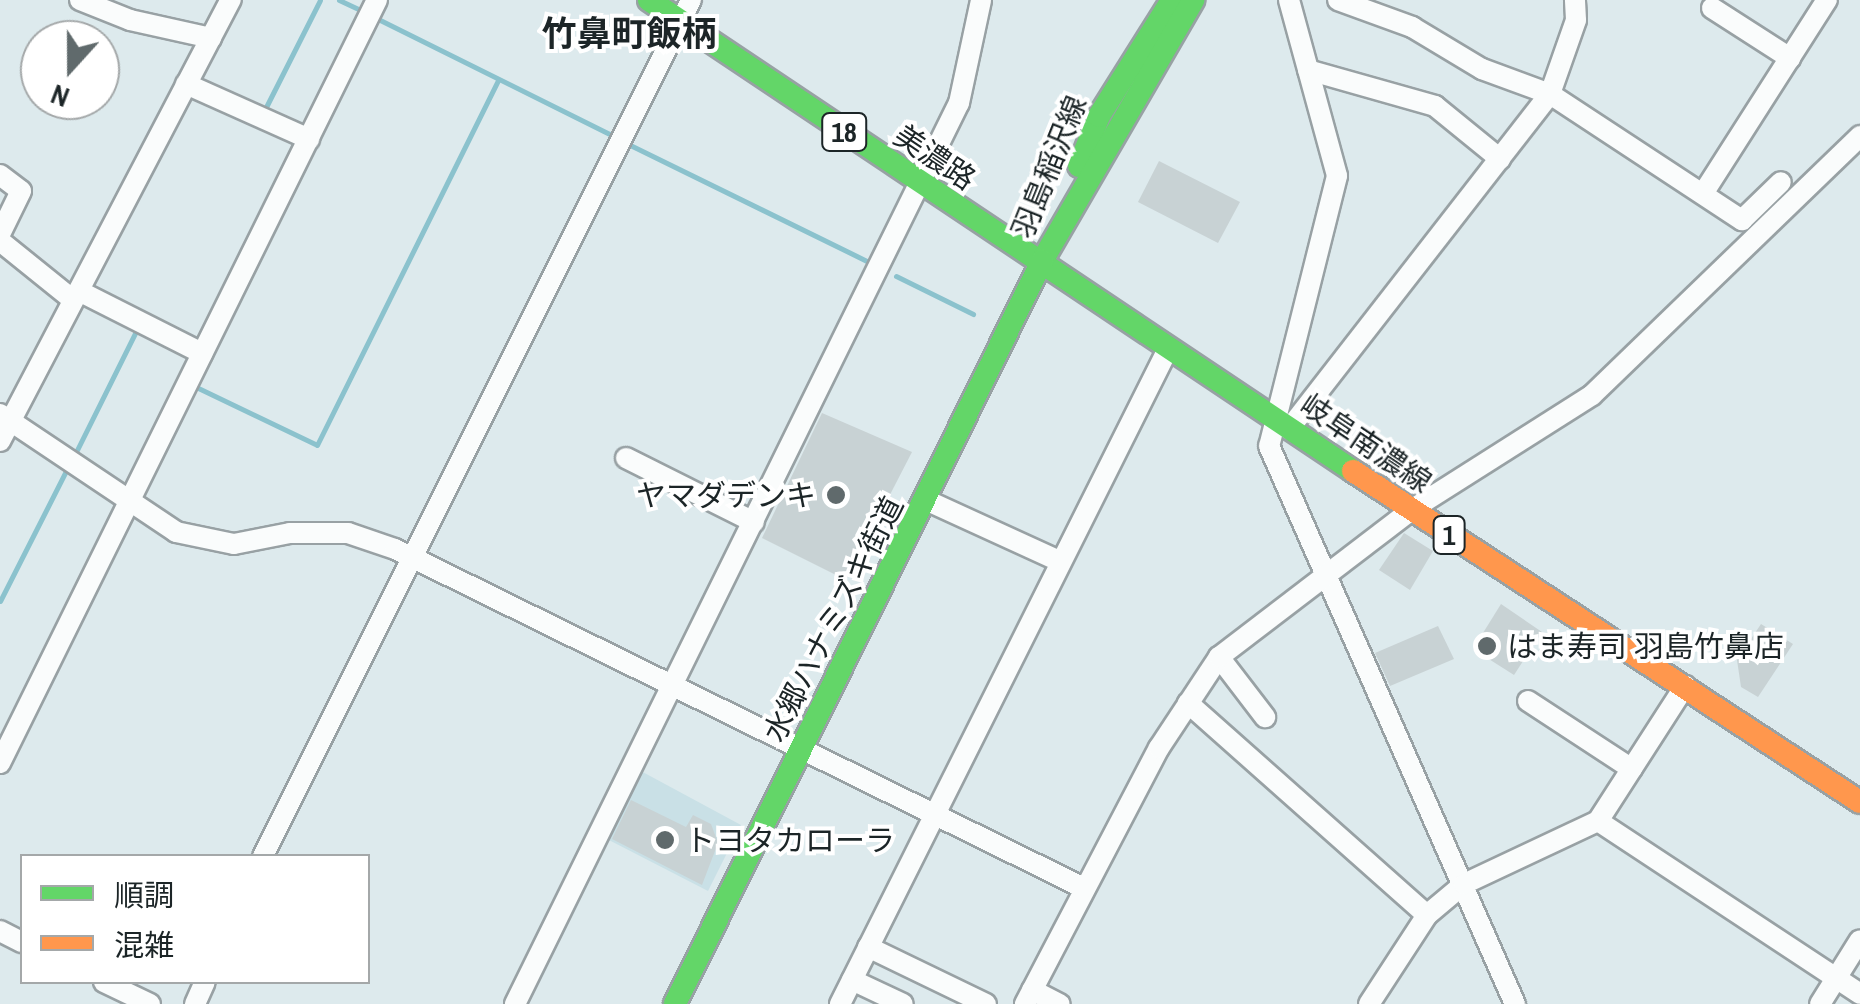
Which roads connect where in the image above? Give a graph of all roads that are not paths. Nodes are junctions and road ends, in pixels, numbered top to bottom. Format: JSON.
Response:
{"nodes":[{"id":1,"x":80,"y":0,"type":"edge"},
{"id":2,"x":231,"y":0,"type":"edge"},
{"id":3,"x":376,"y":0,"type":"edge"},
{"id":4,"x":649,"y":0,"type":"edge"},
{"id":5,"x":981,"y":0,"type":"edge"},
{"id":6,"x":1172,"y":0,"type":"edge"},
{"id":7,"x":1193,"y":0,"type":"edge"},
{"id":8,"x":1289,"y":0,"type":"edge"},
{"id":9,"x":1338,"y":0,"type":"edge"},
{"id":10,"x":1574,"y":0,"type":"edge"},
{"id":11,"x":1827,"y":0,"type":"edge"},
{"id":12,"x":1712,"y":8,"type":"dead end"},
{"id":13,"x":686,"y":10,"type":"edge"},
{"id":14,"x":211,"y":38,"type":"junction"},
{"id":15,"x":1790,"y":58,"type":"junction"},
{"id":16,"x":1308,"y":70,"type":"junction"},
{"id":17,"x":186,"y":84,"type":"junction"},
{"id":18,"x":1550,"y":94,"type":"junction"},
{"id":19,"x":1860,"y":136,"type":"edge"},
{"id":20,"x":309,"y":139,"type":"junction"},
{"id":21,"x":1500,"y":160,"type":"junction"},
{"id":22,"x":0,"y":175,"type":"edge"},
{"id":23,"x":1781,"y":182,"type":"dead end"},
{"id":24,"x":919,"y":184,"type":"junction"},
{"id":25,"x":1704,"y":192,"type":"junction"},
{"id":26,"x":0,"y":238,"type":"edge"},
{"id":27,"x":1042,"y":261,"type":"junction"},
{"id":28,"x":76,"y":296,"type":"junction"},
{"id":29,"x":1168,"y":349,"type":"junction"},
{"id":30,"x":202,"y":353,"type":"junction"},
{"id":31,"x":5,"y":417,"type":"edge"},
{"id":32,"x":1280,"y":422,"type":"junction"},
{"id":33,"x":0,"y":441,"type":"edge"},
{"id":34,"x":626,"y":458,"type":"dead end"},
{"id":35,"x":928,"y":501,"type":"junction"},
{"id":36,"x":129,"y":503,"type":"junction"},
{"id":37,"x":1411,"y":510,"type":"junction"},
{"id":38,"x":754,"y":522,"type":"junction"},
{"id":39,"x":414,"y":561,"type":"junction"},
{"id":40,"x":1061,"y":562,"type":"junction"},
{"id":41,"x":1329,"y":575,"type":"junction"},
{"id":42,"x":1219,"y":657,"type":"junction"},
{"id":43,"x":1686,"y":686,"type":"junction"},
{"id":44,"x":673,"y":690,"type":"junction"},
{"id":45,"x":1528,"y":701,"type":"dead end"},
{"id":46,"x":1188,"y":703,"type":"junction"},
{"id":47,"x":1265,"y":717,"type":"dead end"},
{"id":48,"x":800,"y":750,"type":"junction"},
{"id":49,"x":0,"y":764,"type":"edge"},
{"id":50,"x":1632,"y":769,"type":"junction"},
{"id":51,"x":1860,"y":802,"type":"edge"},
{"id":52,"x":934,"y":814,"type":"junction"},
{"id":53,"x":1598,"y":821,"type":"junction"},
{"id":54,"x":264,"y":854,"type":"edge"},
{"id":55,"x":1464,"y":884,"type":"junction"},
{"id":56,"x":1084,"y":888,"type":"junction"},
{"id":57,"x":1427,"y":915,"type":"junction"},
{"id":58,"x":1860,"y":940,"type":"edge"},
{"id":59,"x":868,"y":947,"type":"junction"},
{"id":60,"x":1836,"y":978,"type":"junction"},
{"id":61,"x":852,"y":980,"type":"junction"},
{"id":62,"x":108,"y":984,"type":"edge"},
{"id":63,"x":1860,"y":994,"type":"edge"},
{"id":64,"x":1029,"y":997,"type":"edge"},
{"id":65,"x":150,"y":1004,"type":"edge"},
{"id":66,"x":514,"y":1004,"type":"edge"},
{"id":67,"x":676,"y":1004,"type":"edge"},
{"id":68,"x":840,"y":1004,"type":"edge"},
{"id":69,"x":902,"y":1004,"type":"edge"},
{"id":70,"x":986,"y":1004,"type":"edge"},
{"id":71,"x":1060,"y":1004,"type":"edge"},
{"id":72,"x":1369,"y":1004,"type":"edge"},
{"id":73,"x":1515,"y":1004,"type":"edge"},
{"id":74,"x":1820,"y":1004,"type":"edge"}],
"edges":[{"from":1,"to":14,"type":"street"},
{"from":2,"to":14,"type":"street"},
{"from":3,"to":20,"type":"street"},
{"from":4,"to":13,"type":"main road","name":"美濃路","number":"18"},
{"from":5,"to":24,"type":"street"},
{"from":6,"to":27,"type":"main road","name":"羽島稲沢線"},
{"from":7,"to":27,"type":"main road","name":"羽島稲沢線"},
{"from":8,"to":16,"type":"street"},
{"from":9,"to":18,"type":"street"},
{"from":10,"to":18,"type":"street"},
{"from":11,"to":15,"type":"street"},
{"from":12,"to":15,"type":"street"},
{"from":13,"to":24,"type":"main road","name":"美濃路","number":"18"},
{"from":13,"to":39,"type":"street"},
{"from":14,"to":17,"type":"street"},
{"from":15,"to":25,"type":"street"},
{"from":16,"to":21,"type":"street"},
{"from":16,"to":32,"type":"street"},
{"from":17,"to":20,"type":"street"},
{"from":17,"to":28,"type":"street"},
{"from":18,"to":21,"type":"street"},
{"from":18,"to":25,"type":"street"},
{"from":19,"to":37,"type":"street"},
{"from":20,"to":30,"type":"street"},
{"from":21,"to":32,"type":"street"},
{"from":22,"to":26,"type":"street"},
{"from":23,"to":25,"type":"street"},
{"from":24,"to":27,"type":"main road","name":"美濃路","number":"18"},
{"from":24,"to":38,"type":"street"},
{"from":26,"to":28,"type":"street"},
{"from":27,"to":29,"type":"main road","name":"岐阜南濃線","number":"1"},
{"from":27,"to":35,"type":"main road","name":"水郷ハナミズキ街道"},
{"from":28,"to":30,"type":"street"},
{"from":28,"to":31,"type":"street"},
{"from":29,"to":32,"type":"main road","name":"岐阜南濃線","number":"1"},
{"from":29,"to":40,"type":"street"},
{"from":30,"to":36,"type":"street"},
{"from":31,"to":33,"type":"street"},
{"from":31,"to":36,"type":"street"},
{"from":32,"to":37,"type":"main road","name":"岐阜南濃線","number":"1"},
{"from":32,"to":41,"type":"street"},
{"from":34,"to":38,"type":"street"},
{"from":35,"to":40,"type":"street"},
{"from":35,"to":48,"type":"main road","name":"水郷ハナミズキ街道"},
{"from":36,"to":39,"type":"street"},
{"from":36,"to":49,"type":"street"},
{"from":37,"to":41,"type":"street"},
{"from":37,"to":43,"type":"main road","name":"岐阜南濃線","number":"1"},
{"from":38,"to":44,"type":"street"},
{"from":39,"to":44,"type":"street"},
{"from":39,"to":54,"type":"street"},
{"from":40,"to":52,"type":"street"},
{"from":41,"to":42,"type":"street"},
{"from":41,"to":55,"type":"street"},
{"from":42,"to":46,"type":"street"},
{"from":42,"to":47,"type":"street"},
{"from":43,"to":50,"type":"street"},
{"from":43,"to":51,"type":"main road","name":"岐阜南濃線","number":"1"},
{"from":44,"to":48,"type":"street"},
{"from":44,"to":66,"type":"street"},
{"from":45,"to":50,"type":"street"},
{"from":46,"to":56,"type":"street"},
{"from":46,"to":57,"type":"street"},
{"from":48,"to":52,"type":"street"},
{"from":48,"to":67,"type":"main road","name":"水郷ハナミズキ街道"},
{"from":50,"to":53,"type":"street"},
{"from":52,"to":56,"type":"street"},
{"from":52,"to":59,"type":"street"},
{"from":53,"to":55,"type":"street"},
{"from":53,"to":60,"type":"street"},
{"from":55,"to":57,"type":"street"},
{"from":55,"to":73,"type":"street"},
{"from":56,"to":64,"type":"street"},
{"from":57,"to":72,"type":"street"},
{"from":58,"to":60,"type":"street"},
{"from":59,"to":61,"type":"street"},
{"from":59,"to":70,"type":"street"},
{"from":60,"to":63,"type":"street"},
{"from":60,"to":74,"type":"street"},
{"from":61,"to":68,"type":"street"},
{"from":61,"to":69,"type":"street"},
{"from":62,"to":65,"type":"street"},
{"from":64,"to":71,"type":"street"}]}
